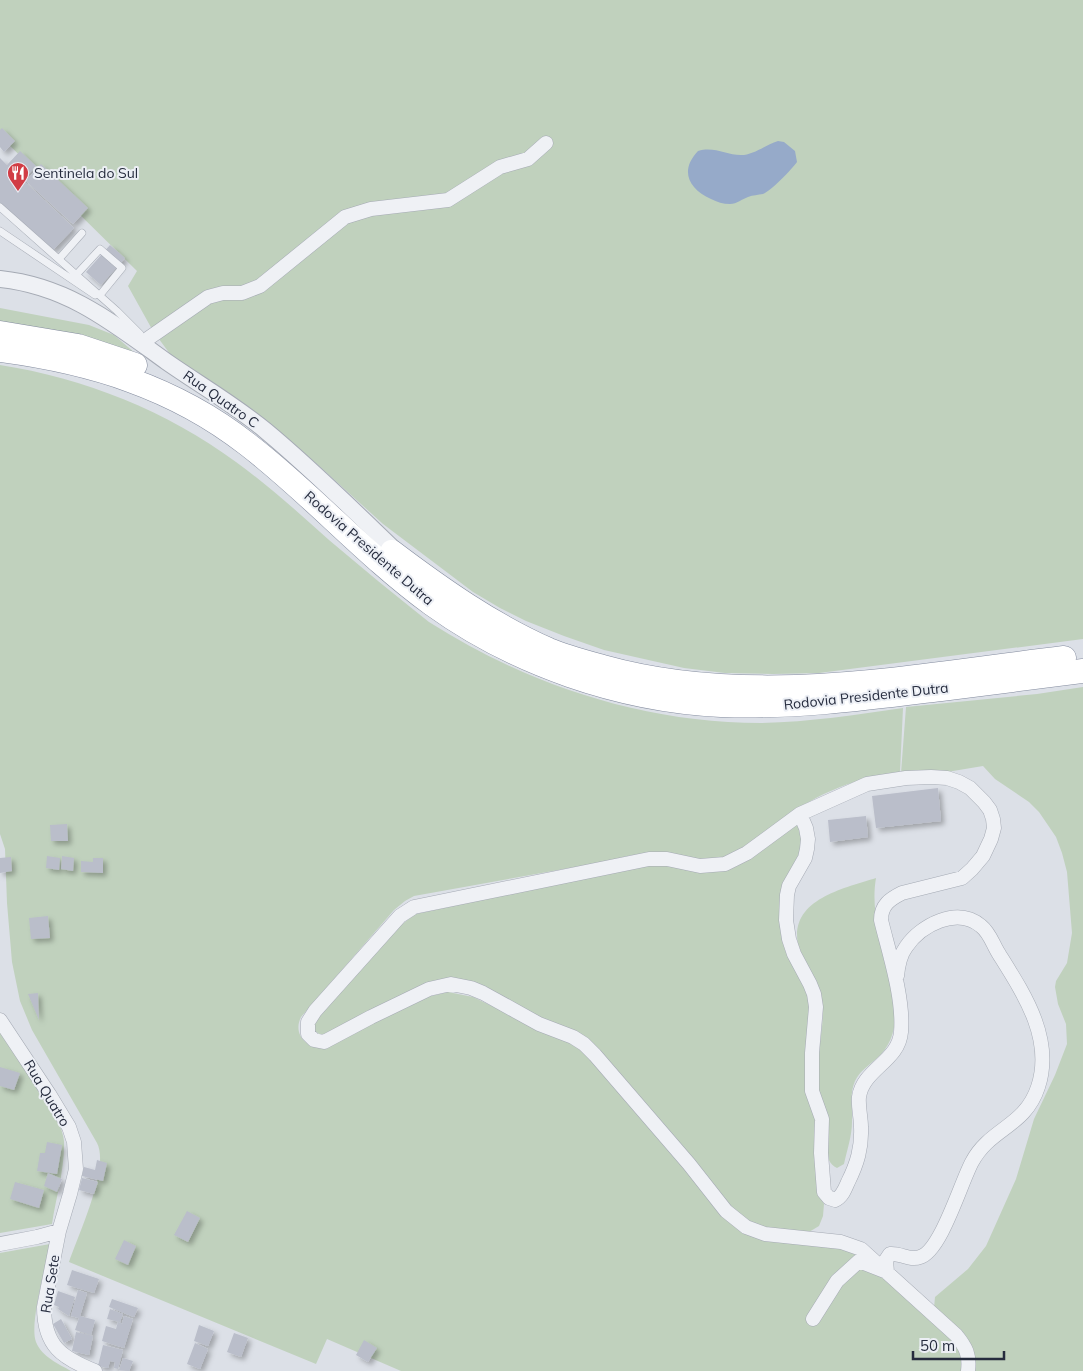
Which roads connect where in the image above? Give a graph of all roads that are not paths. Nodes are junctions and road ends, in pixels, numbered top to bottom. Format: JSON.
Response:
{"nodes":[{"id":1,"x":546,"y":143,"type":"dead end"},
{"id":2,"x":0,"y":207,"type":"edge"},
{"id":3,"x":0,"y":231,"type":"edge"},
{"id":4,"x":82,"y":233,"type":"dead end"},
{"id":5,"x":59,"y":259,"type":"junction"},
{"id":6,"x":77,"y":274,"type":"junction"},
{"id":7,"x":0,"y":279,"type":"edge"},
{"id":8,"x":100,"y":295,"type":"junction"},
{"id":9,"x":117,"y":311,"type":"junction"},
{"id":10,"x":0,"y":333,"type":"edge"},
{"id":11,"x":146,"y":340,"type":"junction"},
{"id":12,"x":0,"y":350,"type":"edge"},
{"id":13,"x":166,"y":361,"type":"junction"},
{"id":14,"x":412,"y":567,"type":"junction"},
{"id":15,"x":1083,"y":655,"type":"edge"},
{"id":16,"x":1083,"y":671,"type":"edge"},
{"id":17,"x":800,"y":814,"type":"junction"},
{"id":18,"x":896,"y":982,"type":"junction"},
{"id":19,"x":0,"y":1020,"type":"edge"},
{"id":20,"x":59,"y":1231,"type":"junction"},
{"id":21,"x":0,"y":1244,"type":"edge"},
{"id":22,"x":887,"y":1272,"type":"junction"},
{"id":23,"x":813,"y":1319,"type":"dead end"},
{"id":24,"x":95,"y":1371,"type":"edge"},
{"id":25,"x":968,"y":1371,"type":"edge"}],
"edges":[{"from":1,"to":11,"type":"street"},
{"from":2,"to":5,"type":"lane"},
{"from":3,"to":9,"type":"lane"},
{"from":4,"to":5,"type":"lane"},
{"from":5,"to":6,"type":"lane"},
{"from":6,"to":8,"type":"lane"},
{"from":6,"to":8,"type":"lane"},
{"from":7,"to":13,"type":"street","name":"Rua Quatro C"},
{"from":8,"to":9,"type":"lane"},
{"from":9,"to":11,"type":"lane"},
{"from":10,"to":14,"type":"highway","name":"Rodovia Presidente Dutra"},
{"from":11,"to":13,"type":"lane"},
{"from":12,"to":16,"type":"highway","name":"Rodovia Presidente Dutra"},
{"from":13,"to":14,"type":"street","name":"Rua Quatro C"},
{"from":14,"to":15,"type":"highway","name":"Rodovia Presidente Dutra"},
{"from":17,"to":18,"type":"street"},
{"from":17,"to":18,"type":"street"},
{"from":17,"to":22,"type":"street"},
{"from":18,"to":22,"type":"street"},
{"from":19,"to":20,"type":"street","name":"Rua Quatro"},
{"from":20,"to":21,"type":"street"},
{"from":20,"to":24,"type":"street","name":"Rua Sete"},
{"from":22,"to":23,"type":"street"},
{"from":22,"to":25,"type":"street"}]}
